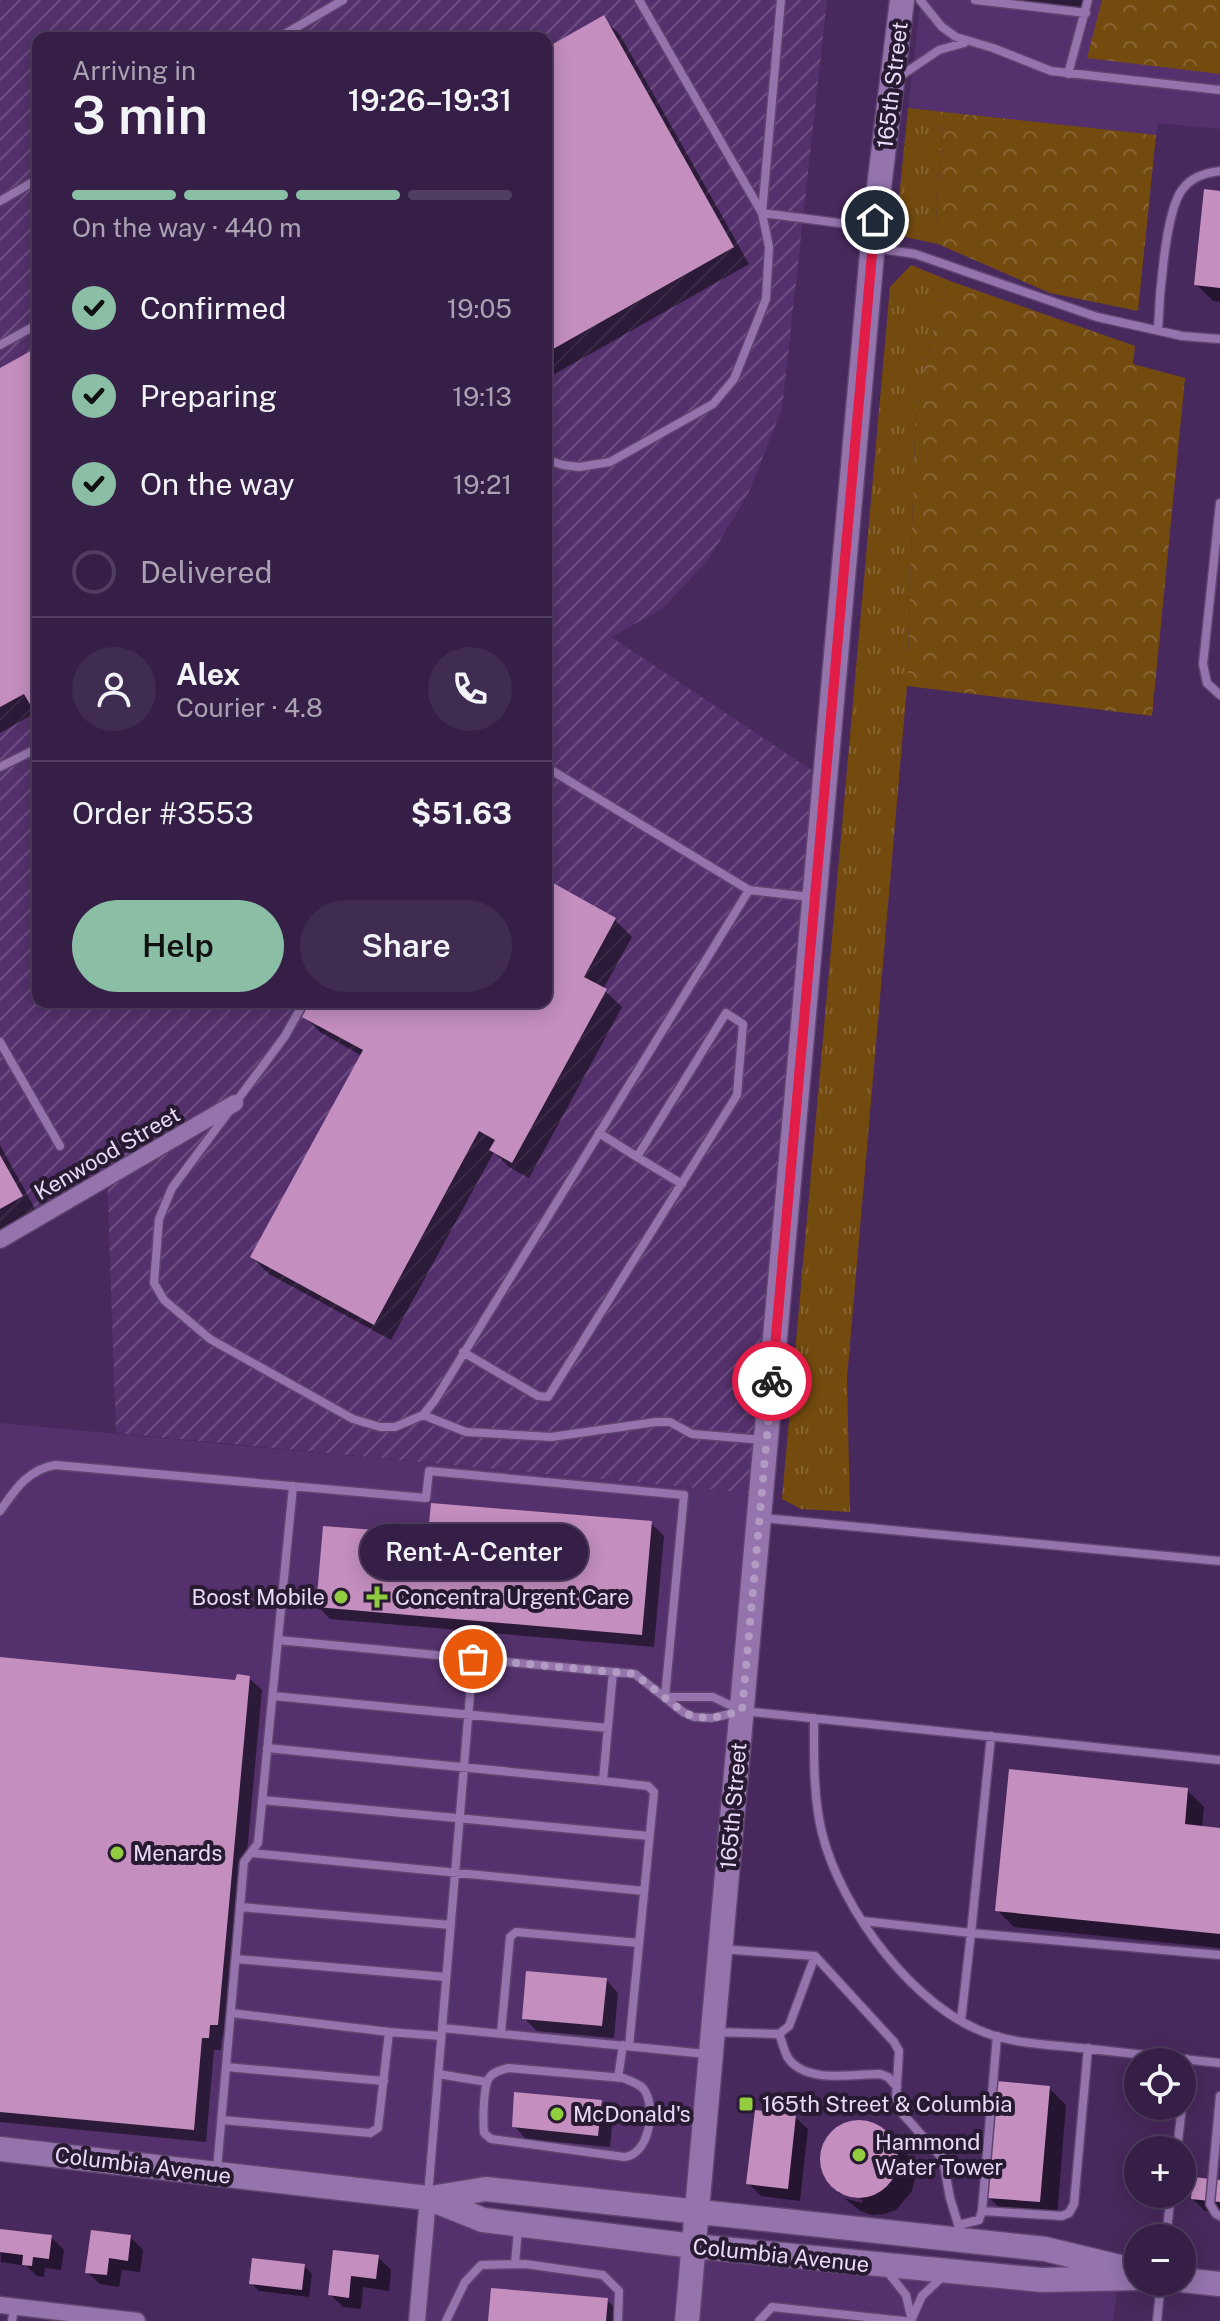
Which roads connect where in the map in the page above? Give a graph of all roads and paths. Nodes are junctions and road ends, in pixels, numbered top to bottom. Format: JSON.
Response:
{"nodes":[{"id":1,"x":343,"y":0,"type":"edge"},
{"id":2,"x":639,"y":0,"type":"edge"},
{"id":3,"x":781,"y":0,"type":"edge"},
{"id":4,"x":902,"y":0,"type":"edge"},
{"id":5,"x":920,"y":0,"type":"edge"},
{"id":6,"x":975,"y":0,"type":"edge"},
{"id":7,"x":1088,"y":0,"type":"edge"},
{"id":8,"x":1086,"y":13,"type":"junction"},
{"id":9,"x":289,"y":32,"type":"edge"},
{"id":10,"x":969,"y":42,"type":"junction"},
{"id":11,"x":1068,"y":74,"type":"junction"},
{"id":12,"x":892,"y":83,"type":"junction"},
{"id":13,"x":1220,"y":90,"type":"edge"},
{"id":14,"x":1220,"y":171,"type":"edge"},
{"id":15,"x":32,"y":182,"type":"edge"},
{"id":16,"x":0,"y":201,"type":"edge"},
{"id":17,"x":762,"y":213,"type":"junction"},
{"id":18,"x":874,"y":238,"type":"junction"},
{"id":19,"x":32,"y":327,"type":"edge"},
{"id":20,"x":1158,"y":330,"type":"junction"},
{"id":21,"x":1220,"y":339,"type":"edge"},
{"id":22,"x":0,"y":345,"type":"edge"},
{"id":23,"x":552,"y":462,"type":"edge"},
{"id":24,"x":1220,"y":503,"type":"edge"},
{"id":25,"x":1218,"y":544,"type":"edge"},
{"id":26,"x":1220,"y":695,"type":"edge"},
{"id":27,"x":32,"y":751,"type":"edge"},
{"id":28,"x":0,"y":767,"type":"edge"},
{"id":29,"x":552,"y":771,"type":"edge"},
{"id":30,"x":749,"y":890,"type":"junction"},
{"id":31,"x":815,"y":897,"type":"junction"},
{"id":32,"x":301,"y":1008,"type":"edge"},
{"id":33,"x":0,"y":1042,"type":"edge"},
{"id":34,"x":235,"y":1103,"type":"junction"},
{"id":35,"x":599,"y":1133,"type":"junction"},
{"id":36,"x":60,"y":1146,"type":"dead end"},
{"id":37,"x":637,"y":1157,"type":"junction"},
{"id":38,"x":682,"y":1184,"type":"junction"},
{"id":39,"x":0,"y":1240,"type":"edge"},
{"id":40,"x":463,"y":1352,"type":"junction"},
{"id":41,"x":423,"y":1415,"type":"junction"},
{"id":42,"x":766,"y":1441,"type":"junction"},
{"id":43,"x":293,"y":1486,"type":"junction"},
{"id":44,"x":0,"y":1511,"type":"edge"},
{"id":45,"x":760,"y":1518,"type":"junction"},
{"id":46,"x":1220,"y":1561,"type":"edge"},
{"id":47,"x":278,"y":1640,"type":"junction"},
{"id":48,"x":473,"y":1659,"type":"junction"},
{"id":49,"x":613,"y":1672,"type":"junction"},
{"id":50,"x":273,"y":1696,"type":"junction"},
{"id":51,"x":665,"y":1697,"type":"junction"},
{"id":52,"x":742,"y":1711,"type":"junction"},
{"id":53,"x":469,"y":1715,"type":"junction"},
{"id":54,"x":814,"y":1718,"type":"junction"},
{"id":55,"x":608,"y":1728,"type":"junction"},
{"id":56,"x":991,"y":1736,"type":"junction"},
{"id":57,"x":267,"y":1748,"type":"junction"},
{"id":58,"x":1220,"y":1760,"type":"edge"},
{"id":59,"x":464,"y":1766,"type":"junction"},
{"id":60,"x":603,"y":1781,"type":"junction"},
{"id":61,"x":262,"y":1800,"type":"junction"},
{"id":62,"x":460,"y":1819,"type":"junction"},
{"id":63,"x":649,"y":1836,"type":"junction"},
{"id":64,"x":251,"y":1853,"type":"junction"},
{"id":65,"x":456,"y":1871,"type":"junction"},
{"id":66,"x":644,"y":1891,"type":"junction"},
{"id":67,"x":240,"y":1907,"type":"junction"},
{"id":68,"x":863,"y":1921,"type":"junction"},
{"id":69,"x":451,"y":1925,"type":"junction"},
{"id":70,"x":971,"y":1933,"type":"junction"},
{"id":71,"x":639,"y":1943,"type":"junction"},
{"id":72,"x":720,"y":1949,"type":"junction"},
{"id":73,"x":1220,"y":1955,"type":"edge"},
{"id":74,"x":815,"y":1956,"type":"junction"},
{"id":75,"x":236,"y":1959,"type":"junction"},
{"id":76,"x":446,"y":1977,"type":"junction"},
{"id":77,"x":231,"y":2013,"type":"junction"},
{"id":78,"x":961,"y":2021,"type":"junction"},
{"id":79,"x":389,"y":2032,"type":"junction"},
{"id":80,"x":442,"y":2032,"type":"junction"},
{"id":81,"x":501,"y":2033,"type":"junction"},
{"id":82,"x":779,"y":2034,"type":"junction"},
{"id":83,"x":997,"y":2036,"type":"junction"},
{"id":84,"x":712,"y":2043,"type":"junction"},
{"id":85,"x":626,"y":2046,"type":"junction"},
{"id":86,"x":1088,"y":2048,"type":"junction"},
{"id":87,"x":1124,"y":2052,"type":"edge"},
{"id":88,"x":1196,"y":2060,"type":"edge"},
{"id":89,"x":1220,"y":2063,"type":"edge"},
{"id":90,"x":226,"y":2067,"type":"junction"},
{"id":91,"x":438,"y":2074,"type":"junction"},
{"id":92,"x":618,"y":2078,"type":"junction"},
{"id":93,"x":384,"y":2081,"type":"junction"},
{"id":94,"x":487,"y":2082,"type":"junction"},
{"id":95,"x":897,"y":2087,"type":"junction"},
{"id":96,"x":1220,"y":2096,"type":"edge"},
{"id":97,"x":222,"y":2120,"type":"junction"},
{"id":98,"x":0,"y":2149,"type":"edge"},
{"id":99,"x":217,"y":2174,"type":"junction"},
{"id":100,"x":428,"y":2198,"type":"junction"},
{"id":101,"x":982,"y":2211,"type":"junction"},
{"id":102,"x":696,"y":2212,"type":"junction"},
{"id":103,"x":1220,"y":2216,"type":"edge"},
{"id":104,"x":518,"y":2224,"type":"junction"},
{"id":105,"x":961,"y":2233,"type":"junction"},
{"id":106,"x":693,"y":2246,"type":"junction"},
{"id":107,"x":515,"y":2264,"type":"junction"},
{"id":108,"x":879,"y":2264,"type":"junction"},
{"id":109,"x":1124,"y":2269,"type":"edge"},
{"id":110,"x":951,"y":2271,"type":"junction"},
{"id":111,"x":1124,"y":2278,"type":"edge"},
{"id":112,"x":1196,"y":2281,"type":"edge"},
{"id":113,"x":1220,"y":2284,"type":"edge"},
{"id":114,"x":1160,"y":2296,"type":"edge"},
{"id":115,"x":9,"y":2311,"type":"edge"},
{"id":116,"x":137,"y":2321,"type":"edge"},
{"id":117,"x":417,"y":2321,"type":"edge"},
{"id":118,"x":446,"y":2321,"type":"edge"},
{"id":119,"x":618,"y":2321,"type":"edge"},
{"id":120,"x":687,"y":2321,"type":"edge"},
{"id":121,"x":759,"y":2321,"type":"edge"},
{"id":122,"x":904,"y":2321,"type":"edge"},
{"id":123,"x":912,"y":2321,"type":"edge"},
{"id":124,"x":1157,"y":2321,"type":"edge"}],
"edges":[{"from":1,"to":9,"type":"lane"},
{"from":2,"to":17,"type":"lane"},
{"from":3,"to":17,"type":"lane"},
{"from":4,"to":12,"type":"main road","name":"165th Street"},
{"from":5,"to":10,"type":"lane"},
{"from":6,"to":8,"type":"lane"},
{"from":7,"to":8,"type":"lane"},
{"from":8,"to":11,"type":"lane"},
{"from":10,"to":11,"type":"lane"},
{"from":10,"to":12,"type":"lane"},
{"from":11,"to":13,"type":"lane"},
{"from":12,"to":18,"type":"main road","name":"165th Street"},
{"from":14,"to":20,"type":"lane"},
{"from":15,"to":16,"type":"lane"},
{"from":17,"to":18,"type":"lane"},
{"from":17,"to":23,"type":"lane"},
{"from":18,"to":20,"type":"lane"},
{"from":18,"to":31,"type":"main road","name":"165th Street"},
{"from":19,"to":22,"type":"lane"},
{"from":20,"to":21,"type":"lane"},
{"from":24,"to":25,"type":"lane"},
{"from":25,"to":26,"type":"lane"},
{"from":27,"to":28,"type":"lane"},
{"from":29,"to":30,"type":"lane"},
{"from":30,"to":31,"type":"lane"},
{"from":30,"to":35,"type":"lane"},
{"from":31,"to":42,"type":"main road","name":"165th Street"},
{"from":32,"to":34,"type":"lane"},
{"from":33,"to":36,"type":"lane"},
{"from":34,"to":39,"type":"street","name":"Kenwood Street"},
{"from":34,"to":41,"type":"lane"},
{"from":35,"to":37,"type":"lane"},
{"from":35,"to":40,"type":"lane"},
{"from":37,"to":38,"type":"lane"},
{"from":37,"to":38,"type":"lane"},
{"from":38,"to":40,"type":"lane"},
{"from":40,"to":41,"type":"lane"},
{"from":41,"to":42,"type":"lane"},
{"from":42,"to":45,"type":"main road","name":"165th Street"},
{"from":43,"to":44,"type":"lane"},
{"from":43,"to":47,"type":"lane"},
{"from":43,"to":51,"type":"lane"},
{"from":45,"to":46,"type":"lane"},
{"from":45,"to":52,"type":"main road","name":"165th Street"},
{"from":47,"to":48,"type":"lane"},
{"from":47,"to":50,"type":"lane"},
{"from":48,"to":49,"type":"lane"},
{"from":48,"to":53,"type":"lane"},
{"from":49,"to":51,"type":"lane"},
{"from":49,"to":55,"type":"lane"},
{"from":50,"to":53,"type":"lane"},
{"from":50,"to":57,"type":"lane"},
{"from":51,"to":52,"type":"lane"},
{"from":51,"to":52,"type":"lane"},
{"from":52,"to":54,"type":"lane"},
{"from":52,"to":72,"type":"main road","name":"165th Street"},
{"from":53,"to":55,"type":"lane"},
{"from":53,"to":59,"type":"lane"},
{"from":54,"to":56,"type":"lane"},
{"from":54,"to":68,"type":"lane"},
{"from":55,"to":60,"type":"lane"},
{"from":56,"to":58,"type":"lane"},
{"from":56,"to":70,"type":"lane"},
{"from":57,"to":59,"type":"lane"},
{"from":57,"to":61,"type":"lane"},
{"from":59,"to":60,"type":"lane"},
{"from":59,"to":62,"type":"lane"},
{"from":60,"to":63,"type":"lane"},
{"from":61,"to":62,"type":"lane"},
{"from":61,"to":64,"type":"lane"},
{"from":62,"to":63,"type":"lane"},
{"from":62,"to":65,"type":"lane"},
{"from":63,"to":66,"type":"lane"},
{"from":64,"to":65,"type":"lane"},
{"from":64,"to":67,"type":"lane"},
{"from":65,"to":66,"type":"lane"},
{"from":65,"to":69,"type":"lane"},
{"from":66,"to":71,"type":"lane"},
{"from":67,"to":69,"type":"lane"},
{"from":67,"to":75,"type":"lane"},
{"from":68,"to":70,"type":"lane"},
{"from":68,"to":78,"type":"lane"},
{"from":69,"to":76,"type":"lane"},
{"from":70,"to":73,"type":"lane"},
{"from":70,"to":78,"type":"lane"},
{"from":71,"to":81,"type":"lane"},
{"from":71,"to":85,"type":"lane"},
{"from":72,"to":74,"type":"lane"},
{"from":72,"to":84,"type":"main road","name":"165th Street"},
{"from":74,"to":82,"type":"lane"},
{"from":74,"to":95,"type":"lane"},
{"from":75,"to":76,"type":"lane"},
{"from":75,"to":77,"type":"lane"},
{"from":76,"to":80,"type":"lane"},
{"from":77,"to":79,"type":"lane"},
{"from":77,"to":90,"type":"lane"},
{"from":78,"to":83,"type":"lane"},
{"from":79,"to":80,"type":"lane"},
{"from":79,"to":93,"type":"lane"},
{"from":80,"to":81,"type":"lane"},
{"from":80,"to":91,"type":"lane"},
{"from":81,"to":85,"type":"lane"},
{"from":82,"to":84,"type":"lane"},
{"from":82,"to":95,"type":"lane"},
{"from":83,"to":86,"type":"lane"},
{"from":83,"to":101,"type":"lane"},
{"from":84,"to":85,"type":"lane"},
{"from":84,"to":102,"type":"main road","name":"165th Street"},
{"from":85,"to":92,"type":"lane"},
{"from":86,"to":87,"type":"lane"},
{"from":86,"to":101,"type":"lane"},
{"from":88,"to":89,"type":"lane"},
{"from":90,"to":93,"type":"lane"},
{"from":90,"to":97,"type":"lane"},
{"from":91,"to":94,"type":"lane"},
{"from":91,"to":100,"type":"lane"},
{"from":92,"to":94,"type":"lane"},
{"from":92,"to":94,"type":"lane"},
{"from":93,"to":97,"type":"lane"},
{"from":95,"to":105,"type":"lane"},
{"from":96,"to":103,"type":"lane"},
{"from":97,"to":99,"type":"lane"},
{"from":98,"to":99,"type":"main road","name":"Columbia Avenue"},
{"from":99,"to":100,"type":"main road","name":"Columbia Avenue"},
{"from":100,"to":102,"type":"main road","name":"Columbia Avenue"},
{"from":100,"to":104,"type":"main road","name":"Columbia Avenue"},
{"from":100,"to":117,"type":"street"},
{"from":101,"to":105,"type":"lane"},
{"from":102,"to":105,"type":"main road","name":"Columbia Avenue"},
{"from":102,"to":106,"type":"main road","name":"165th Street"},
{"from":104,"to":106,"type":"main road","name":"Columbia Avenue"},
{"from":104,"to":107,"type":"lane"},
{"from":105,"to":109,"type":"main road","name":"Columbia Avenue"},
{"from":106,"to":108,"type":"main road","name":"Columbia Avenue"},
{"from":106,"to":120,"type":"main road","name":"165th Street"},
{"from":107,"to":118,"type":"lane"},
{"from":107,"to":119,"type":"lane"},
{"from":108,"to":110,"type":"main road","name":"Columbia Avenue"},
{"from":108,"to":123,"type":"lane"},
{"from":110,"to":111,"type":"main road","name":"Columbia Avenue"},
{"from":110,"to":123,"type":"lane"},
{"from":112,"to":113,"type":"main road"},
{"from":114,"to":124,"type":"lane"},
{"from":115,"to":116,"type":"street"},
{"from":121,"to":122,"type":"lane"}]}
